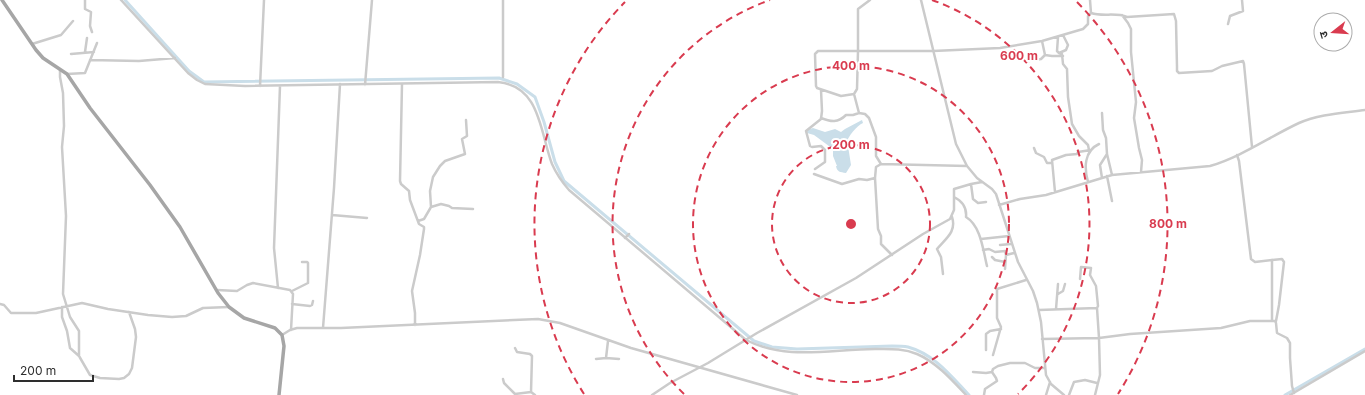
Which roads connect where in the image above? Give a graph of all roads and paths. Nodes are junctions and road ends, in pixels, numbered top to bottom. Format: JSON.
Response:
{"nodes":[{"id":1,"x":2,"y":0,"type":"edge"},
{"id":2,"x":85,"y":0,"type":"edge"},
{"id":3,"x":121,"y":0,"type":"edge"},
{"id":4,"x":264,"y":0,"type":"edge"},
{"id":5,"x":372,"y":0,"type":"edge"},
{"id":6,"x":503,"y":0,"type":"edge"},
{"id":7,"x":870,"y":0,"type":"edge"},
{"id":8,"x":921,"y":0,"type":"edge"},
{"id":9,"x":1090,"y":0,"type":"edge"},
{"id":10,"x":1242,"y":0,"type":"edge"},
{"id":11,"x":1091,"y":13,"type":"junction"},
{"id":12,"x":1120,"y":14,"type":"junction"},
{"id":13,"x":73,"y":21,"type":"dead end"},
{"id":14,"x":1228,"y":24,"type":"dead end"},
{"id":15,"x":92,"y":32,"type":"dead end"},
{"id":16,"x":1064,"y":35,"type":"junction"},
{"id":17,"x":1058,"y":37,"type":"junction"},
{"id":18,"x":87,"y":38,"type":"dead end"},
{"id":19,"x":1042,"y":41,"type":"junction"},
{"id":20,"x":97,"y":43,"type":"dead end"},
{"id":21,"x":32,"y":44,"type":"junction"},
{"id":22,"x":858,"y":51,"type":"junction"},
{"id":23,"x":932,"y":51,"type":"junction"},
{"id":24,"x":85,"y":52,"type":"junction"},
{"id":25,"x":94,"y":52,"type":"junction"},
{"id":26,"x":1058,"y":53,"type":"junction"},
{"id":27,"x":71,"y":54,"type":"dead end"},
{"id":28,"x":1045,"y":55,"type":"junction"},
{"id":29,"x":1063,"y":56,"type":"junction"},
{"id":30,"x":175,"y":58,"type":"junction"},
{"id":31,"x":90,"y":60,"type":"junction"},
{"id":32,"x":1030,"y":61,"type":"dead end"},
{"id":33,"x":60,"y":70,"type":"junction"},
{"id":34,"x":67,"y":74,"type":"junction"},
{"id":35,"x":503,"y":77,"type":"dead end"},
{"id":36,"x":366,"y":82,"type":"junction"},
{"id":37,"x":340,"y":84,"type":"junction"},
{"id":38,"x":402,"y":84,"type":"junction"},
{"id":39,"x":260,"y":85,"type":"junction"},
{"id":40,"x":280,"y":86,"type":"junction"},
{"id":41,"x":821,"y":90,"type":"junction"},
{"id":42,"x":854,"y":94,"type":"junction"},
{"id":43,"x":1365,"y":110,"type":"edge"},
{"id":44,"x":858,"y":113,"type":"junction"},
{"id":45,"x":1102,"y":113,"type":"dead end"},
{"id":46,"x":821,"y":118,"type":"junction"},
{"id":47,"x":466,"y":120,"type":"dead end"},
{"id":48,"x":1099,"y":144,"type":"dead end"},
{"id":49,"x":1252,"y":147,"type":"junction"},
{"id":50,"x":1034,"y":148,"type":"dead end"},
{"id":51,"x":1090,"y":150,"type":"junction"},
{"id":52,"x":1107,"y":154,"type":"junction"},
{"id":53,"x":1238,"y":154,"type":"junction"},
{"id":54,"x":1052,"y":163,"type":"junction"},
{"id":55,"x":881,"y":164,"type":"junction"},
{"id":56,"x":967,"y":166,"type":"junction"},
{"id":57,"x":815,"y":169,"type":"dead end"},
{"id":58,"x":1141,"y":172,"type":"junction"},
{"id":59,"x":814,"y":174,"type":"dead end"},
{"id":60,"x":1112,"y":175,"type":"junction"},
{"id":61,"x":1107,"y":176,"type":"junction"},
{"id":62,"x":875,"y":178,"type":"junction"},
{"id":63,"x":1102,"y":178,"type":"junction"},
{"id":64,"x":982,"y":182,"type":"junction"},
{"id":65,"x":1088,"y":182,"type":"junction"},
{"id":66,"x":971,"y":184,"type":"junction"},
{"id":67,"x":1055,"y":192,"type":"junction"},
{"id":68,"x":953,"y":197,"type":"junction"},
{"id":69,"x":1112,"y":201,"type":"dead end"},
{"id":70,"x":986,"y":202,"type":"dead end"},
{"id":71,"x":999,"y":205,"type":"junction"},
{"id":72,"x":431,"y":207,"type":"junction"},
{"id":73,"x":473,"y":208,"type":"dead end"},
{"id":74,"x":332,"y":215,"type":"junction"},
{"id":75,"x":952,"y":217,"type":"junction"},
{"id":76,"x":367,"y":218,"type":"dead end"},
{"id":77,"x":418,"y":221,"type":"junction"},
{"id":78,"x":1009,"y":236,"type":"junction"},
{"id":79,"x":981,"y":240,"type":"junction"},
{"id":80,"x":1011,"y":244,"type":"junction"},
{"id":81,"x":1000,"y":245,"type":"dead end"},
{"id":82,"x":983,"y":250,"type":"junction"},
{"id":83,"x":1014,"y":253,"type":"junction"},
{"id":84,"x":892,"y":254,"type":"junction"},
{"id":85,"x":1006,"y":255,"type":"junction"},
{"id":86,"x":992,"y":257,"type":"dead end"},
{"id":87,"x":1272,"y":260,"type":"junction"},
{"id":88,"x":302,"y":262,"type":"dead end"},
{"id":89,"x":1005,"y":262,"type":"junction"},
{"id":90,"x":987,"y":266,"type":"dead end"},
{"id":91,"x":1006,"y":269,"type":"dead end"},
{"id":92,"x":943,"y":274,"type":"dead end"},
{"id":93,"x":1026,"y":280,"type":"junction"},
{"id":94,"x":1080,"y":280,"type":"dead end"},
{"id":95,"x":1058,"y":284,"type":"dead end"},
{"id":96,"x":1065,"y":284,"type":"dead end"},
{"id":97,"x":278,"y":288,"type":"junction"},
{"id":98,"x":217,"y":290,"type":"junction"},
{"id":99,"x":292,"y":291,"type":"junction"},
{"id":100,"x":1058,"y":295,"type":"junction"},
{"id":101,"x":313,"y":301,"type":"dead end"},
{"id":102,"x":0,"y":304,"type":"edge"},
{"id":103,"x":292,"y":304,"type":"junction"},
{"id":104,"x":67,"y":306,"type":"junction"},
{"id":105,"x":62,"y":307,"type":"junction"},
{"id":106,"x":229,"y":307,"type":"junction"},
{"id":107,"x":1097,"y":308,"type":"junction"},
{"id":108,"x":1056,"y":309,"type":"junction"},
{"id":109,"x":1039,"y":310,"type":"junction"},
{"id":110,"x":129,"y":312,"type":"junction"},
{"id":111,"x":1272,"y":320,"type":"junction"},
{"id":112,"x":1276,"y":322,"type":"junction"},
{"id":113,"x":415,"y":325,"type":"junction"},
{"id":114,"x":323,"y":328,"type":"junction"},
{"id":115,"x":1001,"y":329,"type":"junction"},
{"id":116,"x":291,"y":330,"type":"junction"},
{"id":117,"x":282,"y":335,"type":"junction"},
{"id":118,"x":1099,"y":338,"type":"junction"},
{"id":119,"x":1042,"y":339,"type":"junction"},
{"id":120,"x":747,"y":340,"type":"junction"},
{"id":121,"x":608,"y":341,"type":"junction"},
{"id":122,"x":515,"y":348,"type":"dead end"},
{"id":123,"x":986,"y":350,"type":"dead end"},
{"id":124,"x":1365,"y":351,"type":"edge"},
{"id":125,"x":993,"y":355,"type":"dead end"},
{"id":126,"x":79,"y":356,"type":"junction"},
{"id":127,"x":606,"y":358,"type":"junction"},
{"id":128,"x":619,"y":358,"type":"dead end"},
{"id":129,"x":596,"y":359,"type":"dead end"},
{"id":130,"x":698,"y":367,"type":"junction"},
{"id":131,"x":1044,"y":368,"type":"junction"},
{"id":132,"x":973,"y":372,"type":"dead end"},
{"id":133,"x":992,"y":372,"type":"junction"},
{"id":134,"x":503,"y":379,"type":"dead end"},
{"id":135,"x":1050,"y":382,"type":"junction"},
{"id":136,"x":1097,"y":383,"type":"junction"},
{"id":137,"x":779,"y":390,"type":"junction"},
{"id":138,"x":531,"y":392,"type":"junction"},
{"id":139,"x":1294,"y":392,"type":"junction"},
{"id":140,"x":279,"y":395,"type":"edge"},
{"id":141,"x":535,"y":395,"type":"edge"},
{"id":142,"x":652,"y":395,"type":"edge"},
{"id":143,"x":778,"y":395,"type":"edge"},
{"id":144,"x":797,"y":395,"type":"edge"},
{"id":145,"x":966,"y":395,"type":"edge"},
{"id":146,"x":984,"y":395,"type":"edge"},
{"id":147,"x":1046,"y":395,"type":"edge"},
{"id":148,"x":1064,"y":395,"type":"edge"},
{"id":149,"x":1070,"y":395,"type":"edge"},
{"id":150,"x":1095,"y":395,"type":"edge"},
{"id":151,"x":1290,"y":395,"type":"edge"}],
"edges":[{"from":1,"to":21,"type":"main road"},
{"from":2,"to":15,"type":"street"},
{"from":3,"to":30,"type":"street"},
{"from":4,"to":39,"type":"street"},
{"from":5,"to":36,"type":"street"},
{"from":6,"to":35,"type":"street"},
{"from":7,"to":22,"type":"street"},
{"from":8,"to":23,"type":"street"},
{"from":9,"to":11,"type":"street"},
{"from":10,"to":14,"type":"street"},
{"from":11,"to":12,"type":"street"},
{"from":11,"to":16,"type":"street"},
{"from":12,"to":49,"type":"street"},
{"from":12,"to":58,"type":"street"},
{"from":13,"to":21,"type":"street"},
{"from":16,"to":17,"type":"street"},
{"from":16,"to":26,"type":"street"},
{"from":17,"to":19,"type":"street"},
{"from":17,"to":26,"type":"street"},
{"from":18,"to":24,"type":"street"},
{"from":19,"to":23,"type":"street"},
{"from":19,"to":28,"type":"street"},
{"from":20,"to":25,"type":"street"},
{"from":21,"to":33,"type":"main road"},
{"from":22,"to":23,"type":"street"},
{"from":22,"to":41,"type":"street"},
{"from":22,"to":42,"type":"street"},
{"from":23,"to":56,"type":"street"},
{"from":24,"to":25,"type":"street"},
{"from":24,"to":27,"type":"street"},
{"from":25,"to":31,"type":"street"},
{"from":26,"to":29,"type":"street"},
{"from":28,"to":29,"type":"street"},
{"from":28,"to":32,"type":"street"},
{"from":29,"to":51,"type":"street"},
{"from":30,"to":31,"type":"street"},
{"from":30,"to":39,"type":"street"},
{"from":31,"to":34,"type":"street"},
{"from":33,"to":34,"type":"main road"},
{"from":33,"to":104,"type":"street"},
{"from":34,"to":98,"type":"main road"},
{"from":36,"to":37,"type":"street"},
{"from":36,"to":38,"type":"street"},
{"from":37,"to":40,"type":"street"},
{"from":37,"to":74,"type":"street"},
{"from":38,"to":77,"type":"street"},
{"from":38,"to":120,"type":"street"},
{"from":39,"to":40,"type":"street"},
{"from":40,"to":97,"type":"street"},
{"from":41,"to":42,"type":"street"},
{"from":41,"to":46,"type":"street"},
{"from":42,"to":44,"type":"street"},
{"from":43,"to":49,"type":"street"},
{"from":44,"to":46,"type":"street"},
{"from":44,"to":55,"type":"street"},
{"from":45,"to":52,"type":"street"},
{"from":46,"to":57,"type":"street"},
{"from":47,"to":72,"type":"street"},
{"from":48,"to":51,"type":"street"},
{"from":49,"to":53,"type":"street"},
{"from":50,"to":54,"type":"street"},
{"from":51,"to":54,"type":"street"},
{"from":51,"to":65,"type":"street"},
{"from":52,"to":60,"type":"street"},
{"from":52,"to":63,"type":"street"},
{"from":53,"to":58,"type":"street"},
{"from":53,"to":87,"type":"street"},
{"from":54,"to":67,"type":"street"},
{"from":55,"to":56,"type":"street"},
{"from":55,"to":62,"type":"street"},
{"from":56,"to":64,"type":"street"},
{"from":58,"to":60,"type":"street"},
{"from":59,"to":62,"type":"street"},
{"from":60,"to":61,"type":"street"},
{"from":61,"to":63,"type":"street"},
{"from":61,"to":69,"type":"street"},
{"from":62,"to":84,"type":"street"},
{"from":63,"to":65,"type":"street"},
{"from":64,"to":66,"type":"street"},
{"from":64,"to":71,"type":"street"},
{"from":65,"to":67,"type":"street"},
{"from":66,"to":68,"type":"street"},
{"from":66,"to":70,"type":"street"},
{"from":67,"to":71,"type":"street"},
{"from":68,"to":75,"type":"street"},
{"from":68,"to":79,"type":"street"},
{"from":71,"to":78,"type":"street"},
{"from":72,"to":73,"type":"street"},
{"from":72,"to":77,"type":"street"},
{"from":74,"to":76,"type":"street"},
{"from":74,"to":114,"type":"street"},
{"from":75,"to":84,"type":"street"},
{"from":75,"to":92,"type":"street"},
{"from":77,"to":113,"type":"street"},
{"from":78,"to":79,"type":"street"},
{"from":78,"to":80,"type":"street"},
{"from":79,"to":82,"type":"street"},
{"from":80,"to":81,"type":"street"},
{"from":80,"to":83,"type":"street"},
{"from":82,"to":85,"type":"street"},
{"from":82,"to":90,"type":"street"},
{"from":83,"to":85,"type":"street"},
{"from":83,"to":93,"type":"street"},
{"from":84,"to":120,"type":"street"},
{"from":85,"to":89,"type":"street"},
{"from":86,"to":89,"type":"street"},
{"from":87,"to":111,"type":"street"},
{"from":87,"to":112,"type":"street"},
{"from":88,"to":99,"type":"street"},
{"from":89,"to":91,"type":"street"},
{"from":93,"to":109,"type":"street"},
{"from":93,"to":115,"type":"street"},
{"from":94,"to":107,"type":"street"},
{"from":95,"to":100,"type":"street"},
{"from":96,"to":100,"type":"street"},
{"from":97,"to":98,"type":"street"},
{"from":97,"to":99,"type":"street"},
{"from":98,"to":106,"type":"main road"},
{"from":99,"to":103,"type":"street"},
{"from":100,"to":108,"type":"street"},
{"from":101,"to":103,"type":"street"},
{"from":102,"to":105,"type":"street"},
{"from":103,"to":116,"type":"street"},
{"from":104,"to":105,"type":"street"},
{"from":104,"to":110,"type":"street"},
{"from":104,"to":126,"type":"street"},
{"from":105,"to":126,"type":"street"},
{"from":106,"to":110,"type":"street"},
{"from":106,"to":117,"type":"main road"},
{"from":107,"to":108,"type":"street"},
{"from":107,"to":118,"type":"street"},
{"from":108,"to":109,"type":"street"},
{"from":109,"to":119,"type":"street"},
{"from":110,"to":126,"type":"street"},
{"from":111,"to":112,"type":"street"},
{"from":111,"to":118,"type":"street"},
{"from":112,"to":139,"type":"street"},
{"from":113,"to":114,"type":"street"},
{"from":113,"to":121,"type":"street"},
{"from":114,"to":116,"type":"street"},
{"from":115,"to":123,"type":"street"},
{"from":115,"to":125,"type":"street"},
{"from":116,"to":117,"type":"street"},
{"from":117,"to":140,"type":"main road"},
{"from":118,"to":119,"type":"street"},
{"from":118,"to":136,"type":"street"},
{"from":119,"to":131,"type":"street"},
{"from":120,"to":130,"type":"street"},
{"from":120,"to":145,"type":"street"},
{"from":121,"to":127,"type":"street"},
{"from":121,"to":130,"type":"street"},
{"from":122,"to":138,"type":"street"},
{"from":124,"to":139,"type":"street"},
{"from":127,"to":128,"type":"street"},
{"from":127,"to":129,"type":"street"},
{"from":130,"to":137,"type":"street"},
{"from":130,"to":142,"type":"street"},
{"from":131,"to":133,"type":"street"},
{"from":131,"to":135,"type":"street"},
{"from":132,"to":133,"type":"street"},
{"from":133,"to":146,"type":"street"},
{"from":134,"to":138,"type":"street"},
{"from":135,"to":147,"type":"street"},
{"from":135,"to":148,"type":"street"},
{"from":136,"to":149,"type":"street"},
{"from":136,"to":150,"type":"street"},
{"from":137,"to":143,"type":"street"},
{"from":137,"to":144,"type":"street"},
{"from":138,"to":141,"type":"street"},
{"from":139,"to":151,"type":"street"}]}
